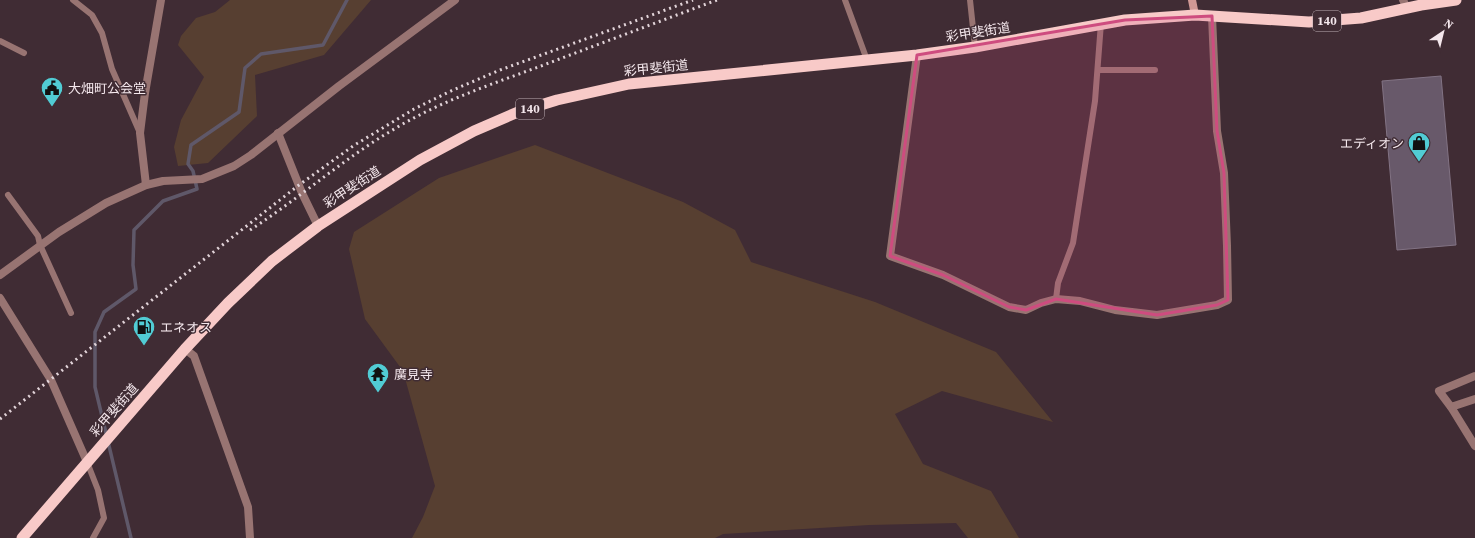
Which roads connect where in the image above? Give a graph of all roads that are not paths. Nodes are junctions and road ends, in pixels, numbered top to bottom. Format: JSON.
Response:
{"nodes":[{"id":1,"x":73,"y":0,"type":"edge"},
{"id":2,"x":161,"y":0,"type":"edge"},
{"id":3,"x":455,"y":0,"type":"edge"},
{"id":4,"x":845,"y":0,"type":"edge"},
{"id":5,"x":970,"y":0,"type":"edge"},
{"id":6,"x":1192,"y":0,"type":"edge"},
{"id":7,"x":1456,"y":0,"type":"edge"},
{"id":8,"x":1405,"y":4,"type":"edge"},
{"id":9,"x":1195,"y":15,"type":"junction"},
{"id":10,"x":1212,"y":16,"type":"junction"},
{"id":11,"x":1101,"y":23,"type":"junction"},
{"id":12,"x":0,"y":41,"type":"edge"},
{"id":13,"x":975,"y":47,"type":"junction"},
{"id":14,"x":24,"y":53,"type":"dead end"},
{"id":15,"x":917,"y":55,"type":"junction"},
{"id":16,"x":867,"y":60,"type":"junction"},
{"id":17,"x":1098,"y":70,"type":"junction"},
{"id":18,"x":1155,"y":70,"type":"dead end"},
{"id":19,"x":140,"y":133,"type":"junction"},
{"id":20,"x":278,"y":133,"type":"junction"},
{"id":21,"x":146,"y":185,"type":"junction"},
{"id":22,"x":8,"y":195,"type":"dead end"},
{"id":23,"x":318,"y":226,"type":"junction"},
{"id":24,"x":40,"y":245,"type":"junction"},
{"id":25,"x":0,"y":275,"type":"edge"},
{"id":26,"x":0,"y":298,"type":"edge"},
{"id":27,"x":1056,"y":299,"type":"junction"},
{"id":28,"x":71,"y":313,"type":"dead end"},
{"id":29,"x":185,"y":349,"type":"junction"},
{"id":30,"x":1475,"y":376,"type":"edge"},
{"id":31,"x":1475,"y":399,"type":"edge"},
{"id":32,"x":1451,"y":407,"type":"junction"},
{"id":33,"x":1475,"y":446,"type":"edge"},
{"id":34,"x":87,"y":462,"type":"junction"},
{"id":35,"x":23,"y":538,"type":"edge"},
{"id":36,"x":93,"y":538,"type":"edge"},
{"id":37,"x":250,"y":538,"type":"edge"}],
"edges":[{"from":1,"to":19,"type":"lane"},
{"from":2,"to":19,"type":"street"},
{"from":3,"to":20,"type":"street"},
{"from":4,"to":16,"type":"lane"},
{"from":5,"to":13,"type":"lane"},
{"from":6,"to":9,"type":"main road"},
{"from":7,"to":8,"type":"highway","name":"彩甲斐街道","number":"140"},
{"from":8,"to":10,"type":"highway","name":"彩甲斐街道","number":"140"},
{"from":9,"to":10,"type":"highway","name":"彩甲斐街道","number":"140"},
{"from":9,"to":11,"type":"highway","name":"彩甲斐街道","number":"140"},
{"from":10,"to":27,"type":"street"},
{"from":11,"to":13,"type":"highway","name":"彩甲斐街道","number":"140"},
{"from":11,"to":17,"type":"lane"},
{"from":12,"to":14,"type":"lane"},
{"from":13,"to":15,"type":"highway","name":"彩甲斐街道","number":"140"},
{"from":15,"to":16,"type":"highway","name":"彩甲斐街道","number":"140"},
{"from":15,"to":27,"type":"street"},
{"from":16,"to":23,"type":"highway","name":"彩甲斐街道","number":"140"},
{"from":17,"to":18,"type":"lane"},
{"from":17,"to":27,"type":"lane"},
{"from":19,"to":21,"type":"street"},
{"from":20,"to":21,"type":"street"},
{"from":20,"to":23,"type":"street"},
{"from":21,"to":24,"type":"street"},
{"from":22,"to":24,"type":"lane"},
{"from":23,"to":29,"type":"highway","name":"彩甲斐街道","number":"140"},
{"from":24,"to":25,"type":"street"},
{"from":24,"to":28,"type":"lane"},
{"from":26,"to":34,"type":"street"},
{"from":29,"to":34,"type":"highway","name":"彩甲斐街道","number":"140"},
{"from":29,"to":37,"type":"street"},
{"from":30,"to":32,"type":"street"},
{"from":31,"to":32,"type":"street"},
{"from":32,"to":33,"type":"street"},
{"from":34,"to":35,"type":"highway","name":"彩甲斐街道","number":"140"},
{"from":34,"to":36,"type":"lane"}]}
